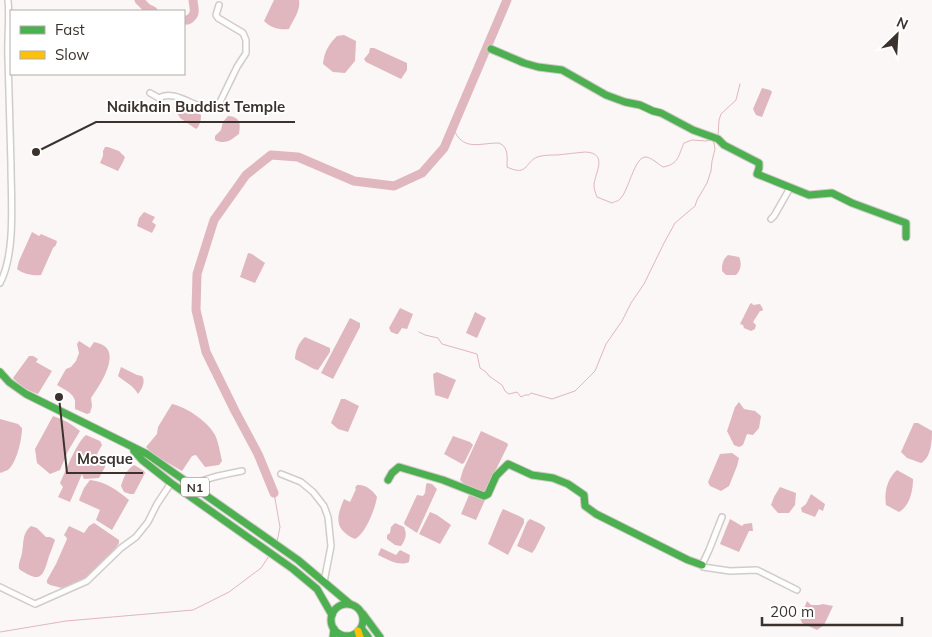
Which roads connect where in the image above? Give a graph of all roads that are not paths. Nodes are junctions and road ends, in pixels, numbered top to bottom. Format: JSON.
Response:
{"nodes":[{"id":1,"x":8,"y":0,"type":"edge"},
{"id":2,"x":219,"y":5,"type":"dead end"},
{"id":3,"x":491,"y":49,"type":"dead end"},
{"id":4,"x":150,"y":93,"type":"dead end"},
{"id":5,"x":790,"y":188,"type":"junction"},
{"id":6,"x":771,"y":219,"type":"dead end"},
{"id":7,"x":906,"y":236,"type":"dead end"},
{"id":8,"x":0,"y":283,"type":"edge"},
{"id":9,"x":0,"y":372,"type":"edge"},
{"id":10,"x":130,"y":447,"type":"junction"},
{"id":11,"x":242,"y":471,"type":"dead end"},
{"id":12,"x":281,"y":474,"type":"dead end"},
{"id":13,"x":388,"y":480,"type":"dead end"},
{"id":14,"x":171,"y":483,"type":"junction"},
{"id":15,"x":192,"y":485,"type":"junction"},
{"id":16,"x":182,"y":490,"type":"junction"},
{"id":17,"x":722,"y":517,"type":"dead end"},
{"id":18,"x":702,"y":565,"type":"junction"},
{"id":19,"x":324,"y":582,"type":"junction"},
{"id":20,"x":0,"y":587,"type":"edge"},
{"id":21,"x":797,"y":590,"type":"dead end"},
{"id":22,"x":350,"y":604,"type":"junction"},
{"id":23,"x":361,"y":612,"type":"junction"},
{"id":24,"x":332,"y":615,"type":"junction"},
{"id":25,"x":360,"y":632,"type":"edge"},
{"id":26,"x":334,"y":633,"type":"edge"},
{"id":27,"x":368,"y":637,"type":"edge"},
{"id":28,"x":380,"y":637,"type":"edge"}],
"edges":[{"from":1,"to":8,"type":"street"},
{"from":2,"to":4,"type":"street"},
{"from":3,"to":5,"type":"main road"},
{"from":5,"to":6,"type":"street"},
{"from":5,"to":7,"type":"main road"},
{"from":9,"to":10,"type":"main road","number":"N1"},
{"from":10,"to":14,"type":"main road","number":"N1"},
{"from":10,"to":15,"type":"main road","number":"N1"},
{"from":11,"to":15,"type":"street"},
{"from":12,"to":19,"type":"street"},
{"from":13,"to":18,"type":"main road"},
{"from":14,"to":16,"type":"main road","number":"N1"},
{"from":14,"to":20,"type":"street"},
{"from":15,"to":16,"type":"street"},
{"from":15,"to":19,"type":"main road","number":"N1"},
{"from":16,"to":24,"type":"main road","number":"N1"},
{"from":17,"to":18,"type":"street"},
{"from":18,"to":21,"type":"street"},
{"from":19,"to":22,"type":"main road","number":"N1"},
{"from":22,"to":23,"type":"main road","number":"N1"},
{"from":22,"to":24,"type":"main road"},
{"from":23,"to":25,"type":"main road"},
{"from":23,"to":28,"type":"main road","number":"N1"},
{"from":24,"to":26,"type":"main road","number":"N1"},
{"from":25,"to":26,"type":"main road","number":"N1"},
{"from":25,"to":27,"type":"main road"}]}
